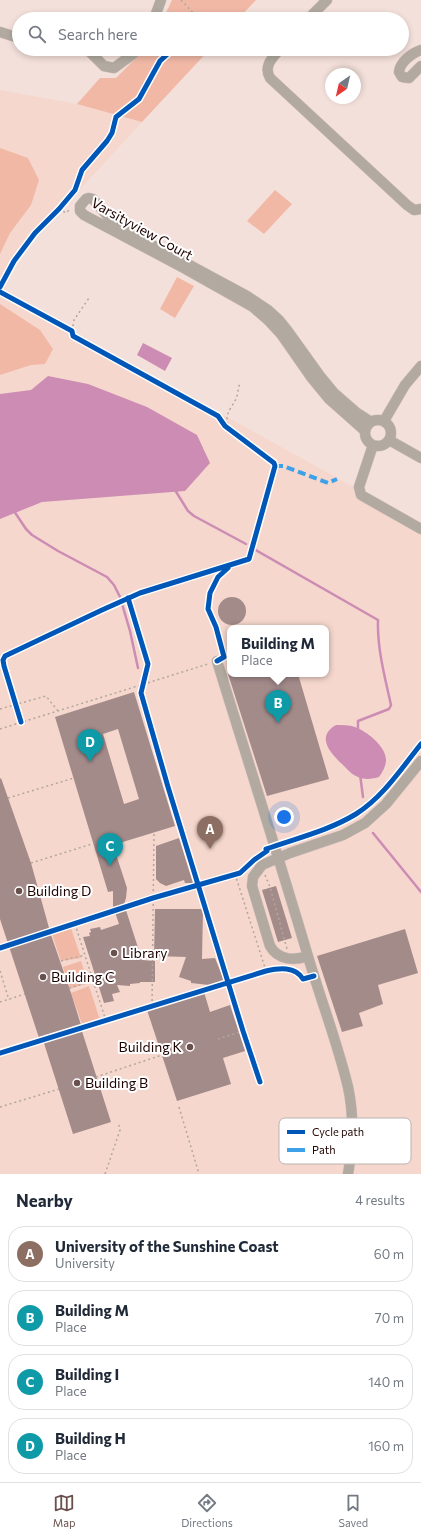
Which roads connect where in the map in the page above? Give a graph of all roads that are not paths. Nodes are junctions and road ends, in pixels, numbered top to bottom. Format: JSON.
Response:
{"nodes":[{"id":1,"x":161,"y":0,"type":"edge"},
{"id":2,"x":327,"y":0,"type":"edge"},
{"id":3,"x":157,"y":12,"type":"edge"},
{"id":4,"x":315,"y":12,"type":"edge"},
{"id":5,"x":0,"y":32,"type":"edge"},
{"id":6,"x":12,"y":36,"type":"edge"},
{"id":7,"x":421,"y":50,"type":"edge"},
{"id":8,"x":94,"y":56,"type":"edge"},
{"id":9,"x":130,"y":56,"type":"edge"},
{"id":10,"x":275,"y":56,"type":"edge"},
{"id":11,"x":421,"y":66,"type":"edge"},
{"id":12,"x":421,"y":209,"type":"edge"},
{"id":13,"x":118,"y":229,"type":"dead end"},
{"id":14,"x":284,"y":332,"type":"junction"},
{"id":15,"x":421,"y":366,"type":"edge"},
{"id":16,"x":384,"y":421,"type":"junction"},
{"id":17,"x":371,"y":422,"type":"junction"},
{"id":18,"x":365,"y":431,"type":"junction"},
{"id":19,"x":389,"y":440,"type":"junction"},
{"id":20,"x":373,"y":445,"type":"junction"},
{"id":21,"x":421,"y":458,"type":"edge"},
{"id":22,"x":421,"y":529,"type":"edge"},
{"id":23,"x":217,"y":661,"type":"road end"},
{"id":24,"x":421,"y":761,"type":"edge"},
{"id":25,"x":278,"y":859,"type":"junction"},
{"id":26,"x":308,"y":956,"type":"junction"},
{"id":27,"x":352,"y":1118,"type":"edge"},
{"id":28,"x":350,"y":1164,"type":"edge"},
{"id":29,"x":348,"y":1174,"type":"edge"}],
"edges":[{"from":1,"to":3,"type":"street"},
{"from":2,"to":4,"type":"street"},
{"from":5,"to":6,"type":"street"},
{"from":7,"to":11,"type":"street"},
{"from":8,"to":9,"type":"street"},
{"from":10,"to":12,"type":"street"},
{"from":13,"to":14,"type":"street","name":"Varsityview Court"},
{"from":14,"to":17,"type":"street","name":"Varsityview Court"},
{"from":14,"to":18,"type":"street","name":"Varsityview Court"},
{"from":15,"to":16,"type":"street"},
{"from":16,"to":17,"type":"street"},
{"from":16,"to":19,"type":"street"},
{"from":17,"to":18,"type":"street"},
{"from":18,"to":20,"type":"street"},
{"from":19,"to":20,"type":"street"},
{"from":19,"to":21,"type":"street"},
{"from":20,"to":22,"type":"street"},
{"from":23,"to":25,"type":"street"},
{"from":24,"to":25,"type":"street"},
{"from":25,"to":26,"type":"street"},
{"from":25,"to":26,"type":"street"},
{"from":26,"to":27,"type":"street"},
{"from":28,"to":29,"type":"street"}]}
